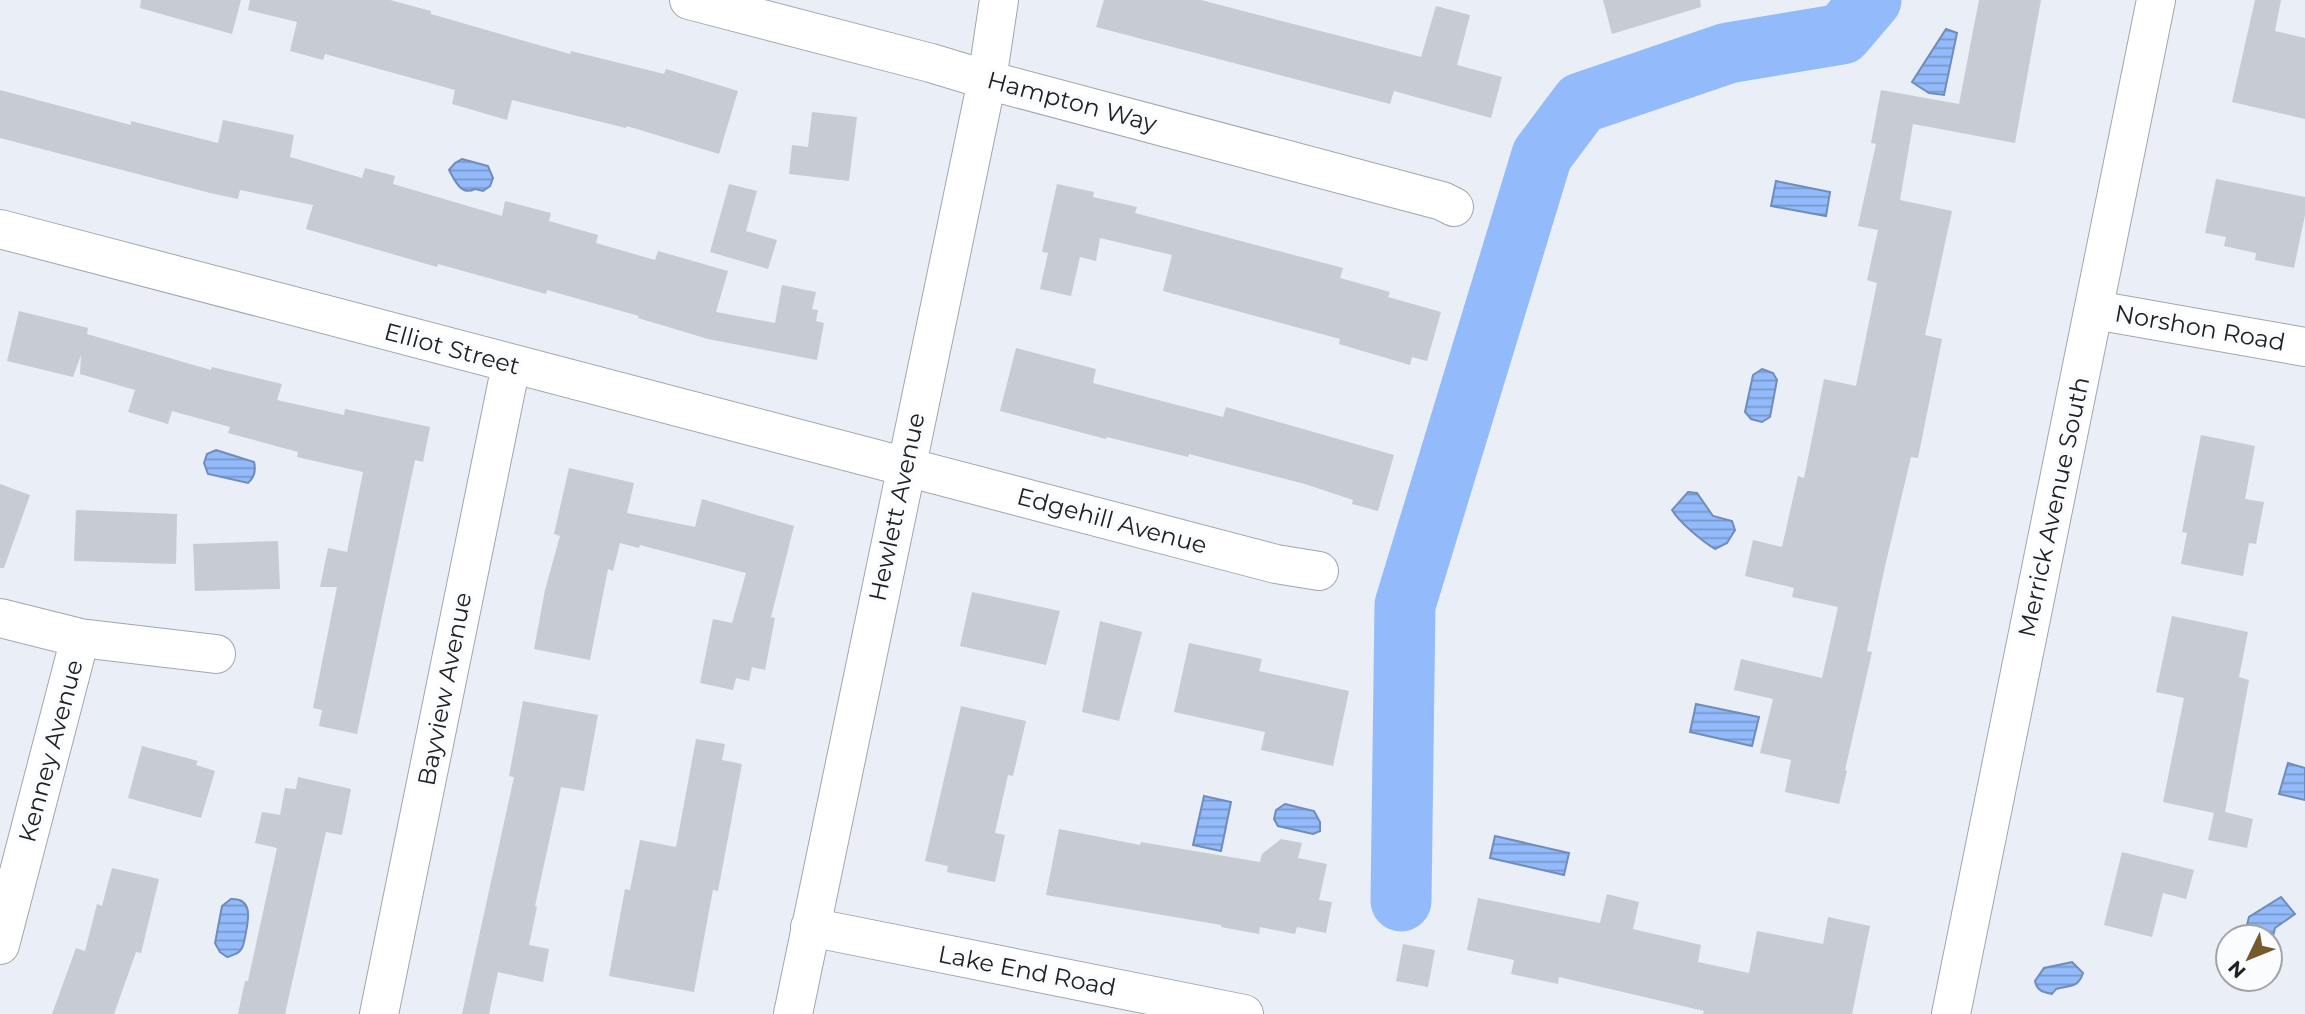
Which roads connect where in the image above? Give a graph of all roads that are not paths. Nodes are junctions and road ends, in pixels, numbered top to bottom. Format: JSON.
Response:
{"nodes":[{"id":1,"x":689,"y":0,"type":"edge"},
{"id":2,"x":999,"y":0,"type":"edge"},
{"id":3,"x":2156,"y":0,"type":"edge"},
{"id":4,"x":987,"y":80,"type":"junction"},
{"id":5,"x":1454,"y":207,"type":"dead end"},
{"id":6,"x":0,"y":229,"type":"edge"},
{"id":7,"x":2095,"y":310,"type":"junction"},
{"id":8,"x":2305,"y":347,"type":"edge"},
{"id":9,"x":511,"y":365,"type":"junction"},
{"id":10,"x":905,"y":467,"type":"junction"},
{"id":11,"x":1319,"y":571,"type":"dead end"},
{"id":12,"x":0,"y":618,"type":"edge"},
{"id":13,"x":80,"y":638,"type":"junction"},
{"id":14,"x":216,"y":654,"type":"dead end"},
{"id":15,"x":810,"y":927,"type":"junction"},
{"id":16,"x":0,"y":945,"type":"edge"},
{"id":17,"x":379,"y":1014,"type":"edge"},
{"id":18,"x":793,"y":1014,"type":"edge"},
{"id":19,"x":1244,"y":1014,"type":"edge"},
{"id":20,"x":1951,"y":1014,"type":"edge"}],
"edges":[{"from":1,"to":4,"type":"street","name":"Hampton Way"},
{"from":2,"to":4,"type":"street","name":"Hewlett Avenue"},
{"from":3,"to":7,"type":"street","name":"Merrick Avenue South"},
{"from":4,"to":5,"type":"street","name":"Hampton Way"},
{"from":4,"to":10,"type":"street","name":"Hewlett Avenue"},
{"from":6,"to":9,"type":"street","name":"Elliot Street"},
{"from":7,"to":8,"type":"street","name":"Norshon Road"},
{"from":7,"to":20,"type":"street","name":"Merrick Avenue South"},
{"from":9,"to":10,"type":"street","name":"Elliot Street"},
{"from":9,"to":17,"type":"street","name":"Bayview Avenue"},
{"from":10,"to":11,"type":"street","name":"Edgehill Avenue"},
{"from":10,"to":15,"type":"street","name":"Hewlett Avenue"},
{"from":12,"to":13,"type":"street"},
{"from":13,"to":14,"type":"street"},
{"from":13,"to":16,"type":"street","name":"Kenney Avenue"},
{"from":15,"to":18,"type":"street","name":"Hewlett Avenue"},
{"from":15,"to":19,"type":"street","name":"Lake End Road"}]}
